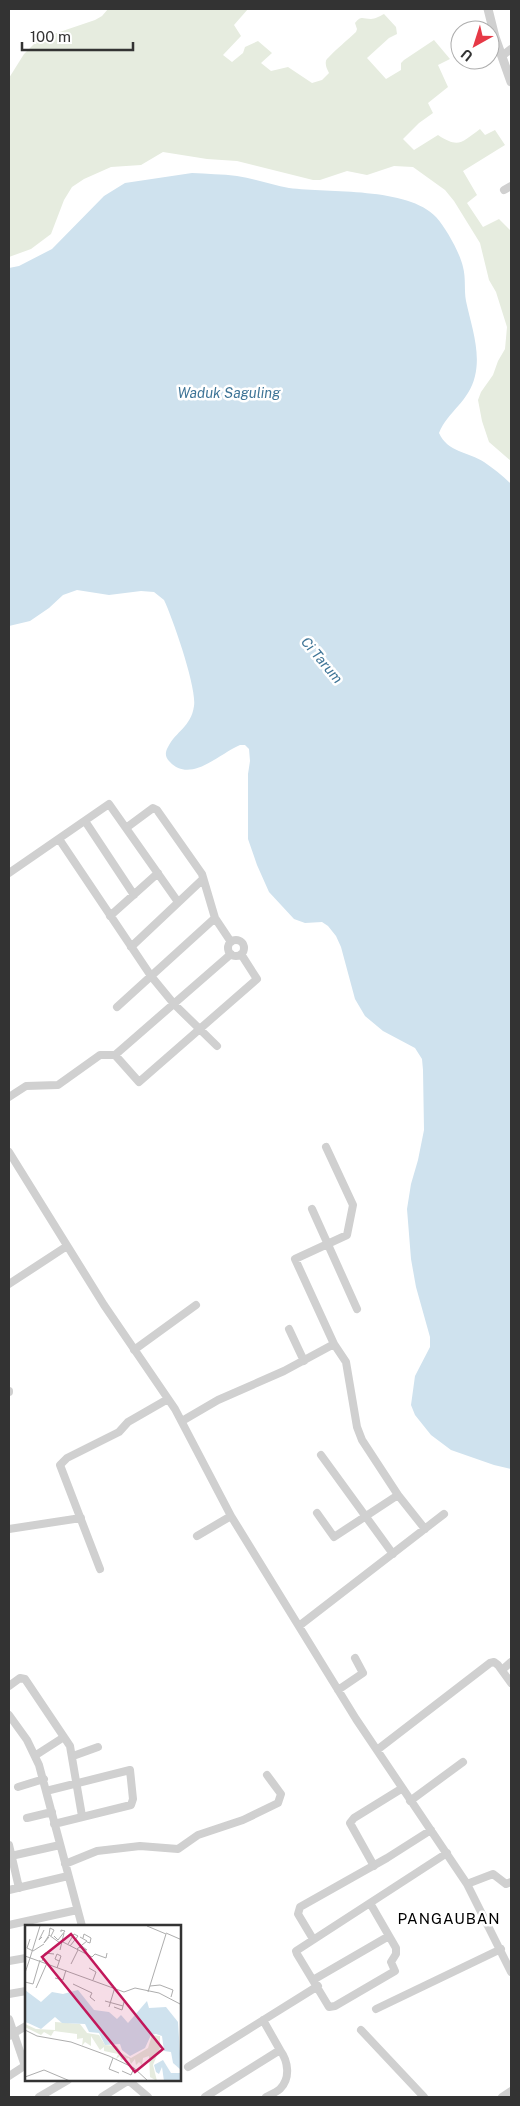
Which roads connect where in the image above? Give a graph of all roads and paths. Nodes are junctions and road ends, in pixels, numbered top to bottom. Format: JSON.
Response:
{"nodes":[{"id":1,"x":488,"y":9,"type":"edge"},
{"id":2,"x":511,"y":49,"type":"edge"},
{"id":3,"x":502,"y":56,"type":"junction"},
{"id":4,"x":511,"y":82,"type":"edge"},
{"id":5,"x":85,"y":821,"type":"junction"},
{"id":6,"x":126,"y":828,"type":"junction"},
{"id":7,"x":59,"y":839,"type":"junction"},
{"id":8,"x":9,"y":873,"type":"edge"},
{"id":9,"x":158,"y":873,"type":"junction"},
{"id":10,"x":202,"y":880,"type":"junction"},
{"id":11,"x":134,"y":895,"type":"junction"},
{"id":12,"x":178,"y":902,"type":"junction"},
{"id":13,"x":110,"y":916,"type":"junction"},
{"id":14,"x":215,"y":918,"type":"junction"},
{"id":15,"x":231,"y":942,"type":"junction"},
{"id":16,"x":131,"y":947,"type":"junction"},
{"id":17,"x":231,"y":954,"type":"junction"},
{"id":18,"x":241,"y":954,"type":"junction"},
{"id":19,"x":151,"y":976,"type":"junction"},
{"id":20,"x":174,"y":1004,"type":"junction"},
{"id":21,"x":116,"y":1007,"type":"dead end"},
{"id":22,"x":199,"y":1029,"type":"junction"},
{"id":23,"x":217,"y":1046,"type":"dead end"},
{"id":24,"x":116,"y":1055,"type":"junction"},
{"id":25,"x":9,"y":1097,"type":"edge"},
{"id":26,"x":326,"y":1148,"type":"dead end"},
{"id":27,"x":9,"y":1152,"type":"edge"},
{"id":28,"x":312,"y":1209,"type":"dead end"},
{"id":29,"x":328,"y":1244,"type":"junction"},
{"id":30,"x":67,"y":1246,"type":"junction"},
{"id":31,"x":9,"y":1284,"type":"edge"},
{"id":32,"x":196,"y":1305,"type":"dead end"},
{"id":33,"x":357,"y":1309,"type":"dead end"},
{"id":34,"x":289,"y":1329,"type":"dead end"},
{"id":35,"x":334,"y":1344,"type":"junction"},
{"id":36,"x":134,"y":1350,"type":"junction"},
{"id":37,"x":304,"y":1361,"type":"junction"},
{"id":38,"x":168,"y":1399,"type":"junction"},
{"id":39,"x":182,"y":1421,"type":"junction"},
{"id":40,"x":321,"y":1455,"type":"dead end"},
{"id":41,"x":398,"y":1494,"type":"junction"},
{"id":42,"x":317,"y":1512,"type":"dead end"},
{"id":43,"x":444,"y":1514,"type":"dead end"},
{"id":44,"x":231,"y":1516,"type":"junction"},
{"id":45,"x":366,"y":1516,"type":"junction"},
{"id":46,"x":81,"y":1518,"type":"junction"},
{"id":47,"x":9,"y":1529,"type":"edge"},
{"id":48,"x":425,"y":1529,"type":"junction"},
{"id":49,"x":197,"y":1536,"type":"dead end"},
{"id":50,"x":393,"y":1554,"type":"junction"},
{"id":51,"x":100,"y":1569,"type":"dead end"},
{"id":52,"x":299,"y":1626,"type":"junction"},
{"id":53,"x":355,"y":1658,"type":"dead end"},
{"id":54,"x":511,"y":1662,"type":"edge"},
{"id":55,"x":502,"y":1670,"type":"junction"},
{"id":56,"x":511,"y":1683,"type":"edge"},
{"id":57,"x":9,"y":1686,"type":"edge"},
{"id":58,"x":338,"y":1690,"type":"junction"},
{"id":59,"x":9,"y":1715,"type":"edge"},
{"id":60,"x":64,"y":1737,"type":"junction"},
{"id":61,"x":98,"y":1747,"type":"dead end"},
{"id":62,"x":377,"y":1750,"type":"junction"},
{"id":63,"x":36,"y":1755,"type":"junction"},
{"id":64,"x":73,"y":1756,"type":"junction"},
{"id":65,"x":463,"y":1762,"type":"dead end"},
{"id":66,"x":267,"y":1775,"type":"dead end"},
{"id":67,"x":44,"y":1779,"type":"junction"},
{"id":68,"x":78,"y":1783,"type":"junction"},
{"id":69,"x":18,"y":1787,"type":"dead end"},
{"id":70,"x":401,"y":1789,"type":"junction"},
{"id":71,"x":46,"y":1791,"type":"junction"},
{"id":72,"x":410,"y":1801,"type":"junction"},
{"id":73,"x":52,"y":1812,"type":"junction"},
{"id":74,"x":82,"y":1816,"type":"junction"},
{"id":75,"x":27,"y":1818,"type":"dead end"},
{"id":76,"x":54,"y":1824,"type":"junction"},
{"id":77,"x":430,"y":1830,"type":"junction"},
{"id":78,"x":9,"y":1845,"type":"edge"},
{"id":79,"x":60,"y":1845,"type":"junction"},
{"id":80,"x":447,"y":1853,"type":"junction"},
{"id":81,"x":11,"y":1856,"type":"junction"},
{"id":82,"x":65,"y":1864,"type":"junction"},
{"id":83,"x":374,"y":1866,"type":"junction"},
{"id":84,"x":68,"y":1876,"type":"junction"},
{"id":85,"x":511,"y":1882,"type":"edge"},
{"id":86,"x":468,"y":1884,"type":"junction"},
{"id":87,"x":19,"y":1888,"type":"junction"},
{"id":88,"x":9,"y":1890,"type":"edge"},
{"id":89,"x":370,"y":1903,"type":"junction"},
{"id":90,"x":77,"y":1910,"type":"junction"},
{"id":91,"x":9,"y":1925,"type":"edge"},
{"id":92,"x":82,"y":1925,"type":"edge"},
{"id":93,"x":389,"y":1936,"type":"junction"},
{"id":94,"x":313,"y":1939,"type":"junction"},
{"id":95,"x":501,"y":1949,"type":"junction"},
{"id":96,"x":25,"y":1958,"type":"edge"},
{"id":97,"x":9,"y":1961,"type":"edge"},
{"id":98,"x":511,"y":1972,"type":"edge"},
{"id":99,"x":316,"y":1983,"type":"junction"},
{"id":100,"x":25,"y":1991,"type":"edge"},
{"id":101,"x":9,"y":1994,"type":"edge"},
{"id":102,"x":376,"y":2009,"type":"dead end"},
{"id":103,"x":9,"y":2019,"type":"edge"},
{"id":104,"x":264,"y":2020,"type":"junction"},
{"id":105,"x":25,"y":2027,"type":"edge"},
{"id":106,"x":362,"y":2030,"type":"dead end"},
{"id":107,"x":11,"y":2034,"type":"edge"},
{"id":108,"x":280,"y":2050,"type":"junction"},
{"id":109,"x":25,"y":2064,"type":"edge"},
{"id":110,"x":25,"y":2067,"type":"edge"},
{"id":111,"x":188,"y":2067,"type":"dead end"},
{"id":112,"x":9,"y":2076,"type":"edge"},
{"id":113,"x":66,"y":2081,"type":"edge"},
{"id":114,"x":127,"y":2081,"type":"edge"},
{"id":115,"x":130,"y":2081,"type":"edge"},
{"id":116,"x":511,"y":2092,"type":"edge"},
{"id":117,"x":39,"y":2097,"type":"edge"},
{"id":118,"x":102,"y":2097,"type":"edge"},
{"id":119,"x":148,"y":2097,"type":"edge"},
{"id":120,"x":204,"y":2097,"type":"edge"},
{"id":121,"x":266,"y":2097,"type":"edge"},
{"id":122,"x":424,"y":2097,"type":"edge"},
{"id":123,"x":502,"y":2097,"type":"edge"}],
"edges":[{"from":1,"to":3,"type":"street"},
{"from":2,"to":3,"type":"street"},
{"from":3,"to":4,"type":"street"},
{"from":5,"to":6,"type":"street"},
{"from":5,"to":7,"type":"street"},
{"from":5,"to":11,"type":"street"},
{"from":6,"to":9,"type":"street"},
{"from":6,"to":10,"type":"street"},
{"from":7,"to":8,"type":"street"},
{"from":7,"to":13,"type":"street"},
{"from":9,"to":11,"type":"street"},
{"from":9,"to":12,"type":"street"},
{"from":10,"to":12,"type":"street"},
{"from":10,"to":14,"type":"street"},
{"from":11,"to":13,"type":"street"},
{"from":12,"to":16,"type":"street"},
{"from":13,"to":16,"type":"street"},
{"from":14,"to":15,"type":"street"},
{"from":14,"to":19,"type":"street"},
{"from":15,"to":17,"type":"street"},
{"from":15,"to":18,"type":"street"},
{"from":16,"to":19,"type":"street"},
{"from":17,"to":18,"type":"street"},
{"from":17,"to":20,"type":"street"},
{"from":18,"to":22,"type":"street"},
{"from":19,"to":20,"type":"street"},
{"from":19,"to":21,"type":"street"},
{"from":20,"to":22,"type":"street"},
{"from":20,"to":24,"type":"street"},
{"from":22,"to":23,"type":"street"},
{"from":22,"to":24,"type":"street"},
{"from":24,"to":25,"type":"street"},
{"from":26,"to":29,"type":"street"},
{"from":27,"to":30,"type":"street"},
{"from":28,"to":29,"type":"street"},
{"from":29,"to":33,"type":"street"},
{"from":29,"to":35,"type":"street"},
{"from":30,"to":31,"type":"street"},
{"from":30,"to":36,"type":"street"},
{"from":32,"to":36,"type":"street"},
{"from":34,"to":37,"type":"street"},
{"from":35,"to":37,"type":"street"},
{"from":35,"to":41,"type":"street"},
{"from":36,"to":38,"type":"street"},
{"from":37,"to":39,"type":"street"},
{"from":38,"to":39,"type":"street"},
{"from":38,"to":46,"type":"street"},
{"from":39,"to":44,"type":"street"},
{"from":40,"to":45,"type":"street"},
{"from":41,"to":45,"type":"street"},
{"from":41,"to":48,"type":"street"},
{"from":42,"to":45,"type":"street"},
{"from":43,"to":48,"type":"street"},
{"from":44,"to":49,"type":"street"},
{"from":44,"to":52,"type":"street"},
{"from":45,"to":50,"type":"street"},
{"from":46,"to":47,"type":"street"},
{"from":46,"to":51,"type":"street"},
{"from":48,"to":50,"type":"street"},
{"from":50,"to":52,"type":"street"},
{"from":52,"to":58,"type":"street"},
{"from":53,"to":58,"type":"street"},
{"from":54,"to":55,"type":"street"},
{"from":55,"to":56,"type":"street"},
{"from":55,"to":62,"type":"street"},
{"from":57,"to":60,"type":"street"},
{"from":58,"to":62,"type":"street"},
{"from":59,"to":63,"type":"street"},
{"from":60,"to":63,"type":"street"},
{"from":60,"to":64,"type":"street"},
{"from":61,"to":64,"type":"street"},
{"from":62,"to":70,"type":"street"},
{"from":63,"to":67,"type":"street"},
{"from":64,"to":68,"type":"street"},
{"from":65,"to":72,"type":"street"},
{"from":66,"to":82,"type":"street"},
{"from":67,"to":69,"type":"street"},
{"from":67,"to":71,"type":"street"},
{"from":68,"to":71,"type":"street"},
{"from":68,"to":74,"type":"street"},
{"from":68,"to":74,"type":"street"},
{"from":70,"to":72,"type":"street"},
{"from":70,"to":83,"type":"street"},
{"from":71,"to":73,"type":"street"},
{"from":72,"to":77,"type":"street"},
{"from":73,"to":75,"type":"street"},
{"from":73,"to":76,"type":"street"},
{"from":74,"to":76,"type":"street"},
{"from":76,"to":79,"type":"street"},
{"from":77,"to":80,"type":"street"},
{"from":77,"to":83,"type":"street"},
{"from":78,"to":81,"type":"street"},
{"from":79,"to":81,"type":"street"},
{"from":79,"to":82,"type":"street"},
{"from":80,"to":86,"type":"street"},
{"from":80,"to":89,"type":"street"},
{"from":81,"to":87,"type":"street"},
{"from":82,"to":84,"type":"street"},
{"from":83,"to":94,"type":"street"},
{"from":84,"to":87,"type":"street"},
{"from":84,"to":90,"type":"street"},
{"from":85,"to":86,"type":"street"},
{"from":86,"to":95,"type":"street"},
{"from":87,"to":88,"type":"street"},
{"from":89,"to":93,"type":"street"},
{"from":89,"to":94,"type":"street"},
{"from":90,"to":91,"type":"street"},
{"from":90,"to":92,"type":"street"},
{"from":93,"to":99,"type":"street"},
{"from":93,"to":99,"type":"street"},
{"from":94,"to":99,"type":"street"},
{"from":95,"to":98,"type":"street"},
{"from":95,"to":102,"type":"street"},
{"from":96,"to":97,"type":"street"},
{"from":99,"to":104,"type":"street"},
{"from":100,"to":101,"type":"street"},
{"from":103,"to":107,"type":"street"},
{"from":104,"to":108,"type":"street"},
{"from":104,"to":111,"type":"street"},
{"from":105,"to":107,"type":"street"},
{"from":106,"to":122,"type":"street"},
{"from":107,"to":109,"type":"street"},
{"from":108,"to":120,"type":"street"},
{"from":108,"to":121,"type":"street"},
{"from":110,"to":112,"type":"street"},
{"from":113,"to":117,"type":"street"},
{"from":114,"to":118,"type":"street"},
{"from":115,"to":119,"type":"street"},
{"from":116,"to":123,"type":"street"}]}
